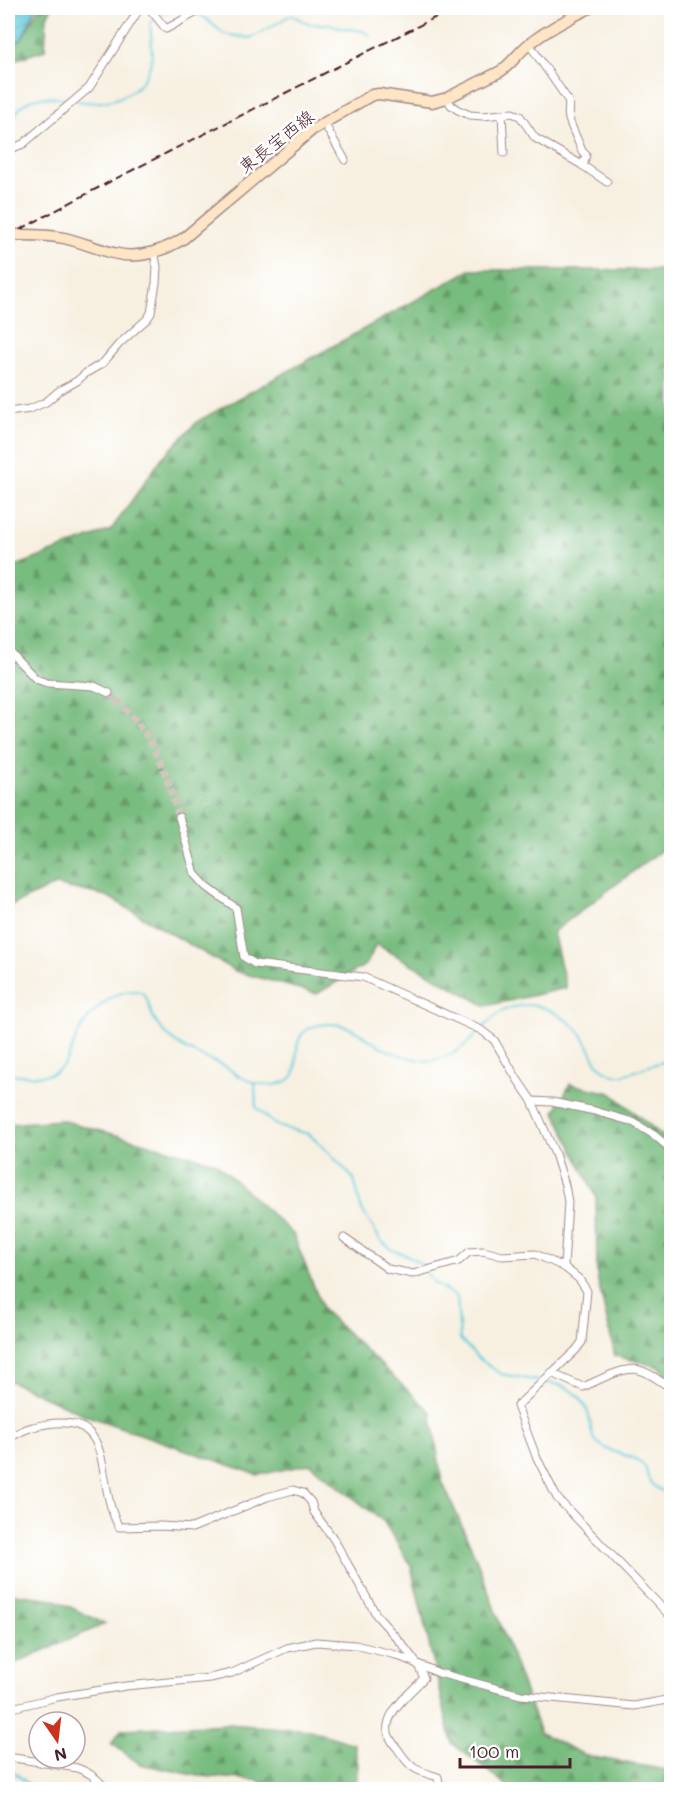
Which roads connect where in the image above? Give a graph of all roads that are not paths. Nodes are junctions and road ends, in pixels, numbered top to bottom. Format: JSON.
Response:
{"nodes":[{"id":1,"x":140,"y":8,"type":"edge"},
{"id":2,"x":149,"y":8,"type":"edge"},
{"id":3,"x":204,"y":8,"type":"edge"},
{"id":4,"x":590,"y":8,"type":"edge"},
{"id":5,"x":529,"y":44,"type":"junction"},
{"id":6,"x":447,"y":98,"type":"junction"},
{"id":7,"x":502,"y":114,"type":"junction"},
{"id":8,"x":324,"y":123,"type":"junction"},
{"id":9,"x":8,"y":150,"type":"edge"},
{"id":10,"x":504,"y":153,"type":"dead end"},
{"id":11,"x":345,"y":160,"type":"dead end"},
{"id":12,"x":583,"y":166,"type":"junction"},
{"id":13,"x":607,"y":182,"type":"dead end"},
{"id":14,"x":8,"y":235,"type":"edge"},
{"id":15,"x":154,"y":252,"type":"junction"},
{"id":16,"x":8,"y":412,"type":"edge"},
{"id":17,"x":8,"y":650,"type":"edge"},
{"id":18,"x":109,"y":693,"type":"tunnel mouth"},
{"id":19,"x":179,"y":817,"type":"tunnel mouth"},
{"id":20,"x":532,"y":1101,"type":"junction"},
{"id":21,"x":672,"y":1150,"type":"edge"},
{"id":22,"x":344,"y":1238,"type":"dead end"},
{"id":23,"x":564,"y":1267,"type":"junction"},
{"id":24,"x":551,"y":1373,"type":"junction"},
{"id":25,"x":672,"y":1391,"type":"edge"},
{"id":26,"x":8,"y":1438,"type":"edge"},
{"id":27,"x":672,"y":1618,"type":"edge"},
{"id":28,"x":418,"y":1665,"type":"junction"},
{"id":29,"x":672,"y":1699,"type":"edge"},
{"id":30,"x":8,"y":1709,"type":"edge"},
{"id":31,"x":8,"y":1757,"type":"edge"},
{"id":32,"x":107,"y":1790,"type":"edge"},
{"id":33,"x":440,"y":1790,"type":"edge"}],
"edges":[{"from":1,"to":9,"type":"street"},
{"from":2,"to":3,"type":"street"},
{"from":4,"to":5,"type":"main road","name":"東長宝西線"},
{"from":5,"to":6,"type":"main road","name":"東長宝西線"},
{"from":5,"to":12,"type":"street"},
{"from":6,"to":7,"type":"street"},
{"from":6,"to":8,"type":"main road","name":"東長宝西線"},
{"from":7,"to":10,"type":"street"},
{"from":7,"to":12,"type":"street"},
{"from":8,"to":11,"type":"street"},
{"from":8,"to":15,"type":"main road","name":"東長宝西線"},
{"from":12,"to":13,"type":"street"},
{"from":14,"to":15,"type":"main road","name":"東長宝西線"},
{"from":15,"to":16,"type":"street"},
{"from":17,"to":18,"type":"street"},
{"from":19,"to":20,"type":"street"},
{"from":20,"to":21,"type":"street"},
{"from":20,"to":23,"type":"street"},
{"from":22,"to":23,"type":"street"},
{"from":23,"to":24,"type":"street"},
{"from":24,"to":25,"type":"street"},
{"from":24,"to":27,"type":"street"},
{"from":26,"to":28,"type":"street"},
{"from":28,"to":29,"type":"street"},
{"from":28,"to":30,"type":"street"},
{"from":28,"to":33,"type":"street"},
{"from":31,"to":32,"type":"street"}]}
